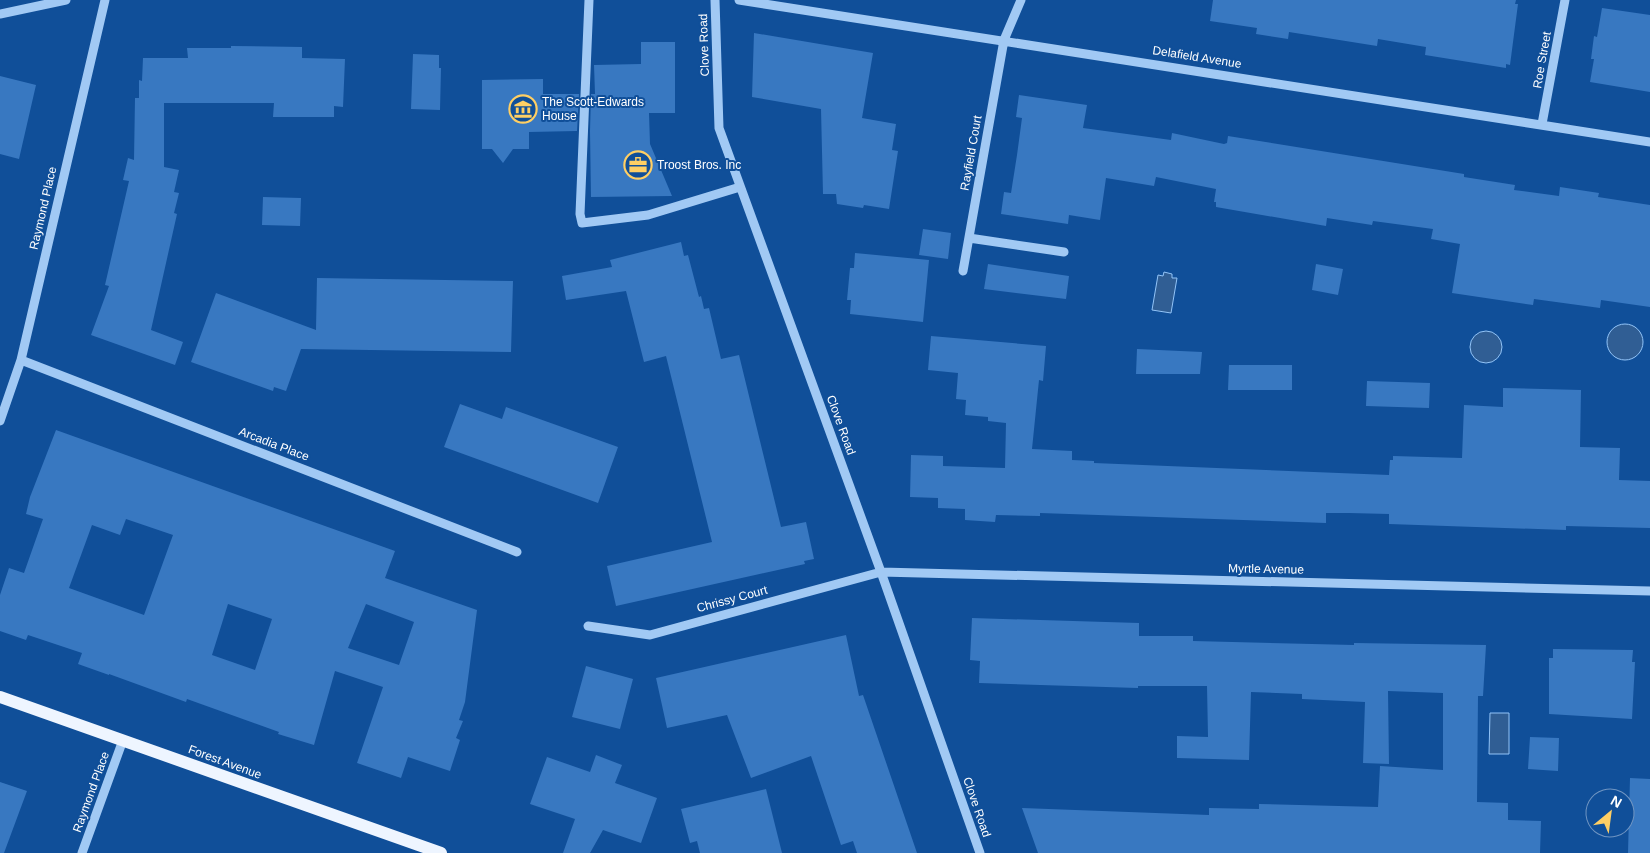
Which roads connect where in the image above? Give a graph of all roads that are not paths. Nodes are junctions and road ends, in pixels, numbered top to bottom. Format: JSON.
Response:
{"nodes":[{"id":1,"x":66,"y":0,"type":"edge"},
{"id":2,"x":104,"y":0,"type":"edge"},
{"id":3,"x":589,"y":0,"type":"edge"},
{"id":4,"x":715,"y":0,"type":"edge"},
{"id":5,"x":739,"y":0,"type":"edge"},
{"id":6,"x":1021,"y":0,"type":"edge"},
{"id":7,"x":1565,"y":0,"type":"edge"},
{"id":8,"x":0,"y":14,"type":"edge"},
{"id":9,"x":1004,"y":40,"type":"junction"},
{"id":10,"x":1542,"y":124,"type":"junction"},
{"id":11,"x":1650,"y":142,"type":"edge"},
{"id":12,"x":740,"y":187,"type":"junction"},
{"id":13,"x":969,"y":238,"type":"junction"},
{"id":14,"x":1064,"y":252,"type":"dead end"},
{"id":15,"x":963,"y":271,"type":"dead end"},
{"id":16,"x":21,"y":360,"type":"junction"},
{"id":17,"x":0,"y":421,"type":"edge"},
{"id":18,"x":518,"y":552,"type":"dead end"},
{"id":19,"x":881,"y":572,"type":"junction"},
{"id":20,"x":1650,"y":591,"type":"edge"},
{"id":21,"x":588,"y":626,"type":"dead end"},
{"id":22,"x":0,"y":697,"type":"edge"},
{"id":23,"x":123,"y":740,"type":"junction"},
{"id":24,"x":82,"y":853,"type":"edge"},
{"id":25,"x":441,"y":853,"type":"edge"},
{"id":26,"x":980,"y":853,"type":"edge"}],
"edges":[{"from":1,"to":8,"type":"street"},
{"from":2,"to":16,"type":"street","name":"Raymond Place"},
{"from":3,"to":12,"type":"street"},
{"from":4,"to":12,"type":"street","name":"Clove Road"},
{"from":5,"to":9,"type":"street","name":"Delafield Avenue"},
{"from":6,"to":9,"type":"street","name":"Rayfield Court"},
{"from":7,"to":10,"type":"street","name":"Roe Street"},
{"from":9,"to":10,"type":"street","name":"Delafield Avenue"},
{"from":9,"to":13,"type":"street","name":"Rayfield Court"},
{"from":10,"to":11,"type":"street","name":"Delafield Avenue"},
{"from":12,"to":19,"type":"street","name":"Clove Road"},
{"from":13,"to":14,"type":"street"},
{"from":13,"to":15,"type":"street","name":"Rayfield Court"},
{"from":16,"to":17,"type":"street","name":"Raymond Place"},
{"from":16,"to":18,"type":"street","name":"Arcadia Place"},
{"from":19,"to":20,"type":"street","name":"Myrtle Avenue"},
{"from":19,"to":21,"type":"street","name":"Chrissy Court"},
{"from":19,"to":26,"type":"street","name":"Clove Road"},
{"from":22,"to":23,"type":"main road","name":"Forest Avenue"},
{"from":23,"to":24,"type":"street","name":"Raymond Place"},
{"from":23,"to":25,"type":"main road","name":"Forest Avenue"}]}
